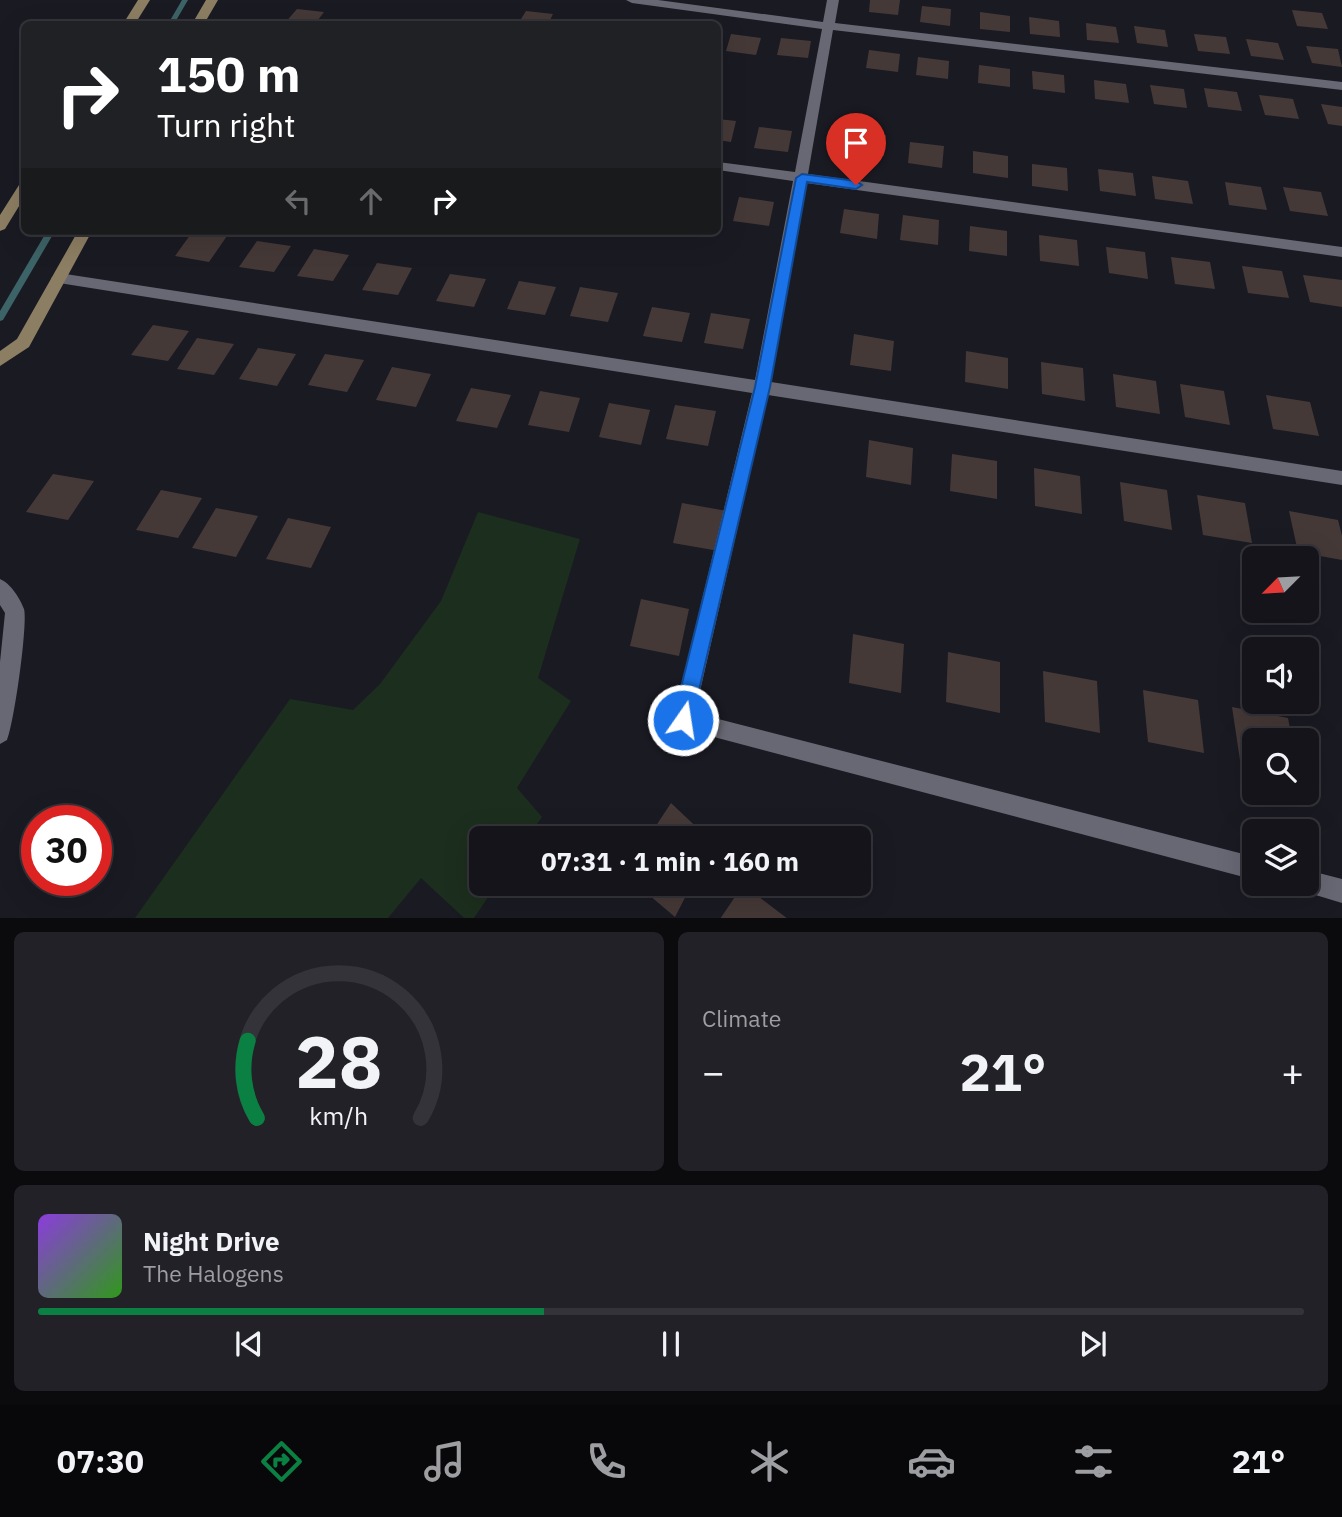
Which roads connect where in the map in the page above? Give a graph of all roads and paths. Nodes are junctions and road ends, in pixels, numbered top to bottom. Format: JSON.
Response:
{"nodes":[{"id":1,"x":144,"y":0,"type":"edge"},
{"id":2,"x":212,"y":0,"type":"edge"},
{"id":3,"x":632,"y":0,"type":"edge"},
{"id":4,"x":833,"y":0,"type":"edge"},
{"id":5,"x":131,"y":21,"type":"edge"},
{"id":6,"x":200,"y":21,"type":"edge"},
{"id":7,"x":828,"y":26,"type":"junction"},
{"id":8,"x":1342,"y":86,"type":"edge"},
{"id":9,"x":721,"y":166,"type":"edge"},
{"id":10,"x":802,"y":178,"type":"junction"},
{"id":11,"x":21,"y":193,"type":"edge"},
{"id":12,"x":0,"y":226,"type":"edge"},
{"id":13,"x":83,"y":235,"type":"edge"},
{"id":14,"x":1342,"y":252,"type":"edge"},
{"id":15,"x":59,"y":278,"type":"junction"},
{"id":16,"x":0,"y":360,"type":"edge"},
{"id":17,"x":762,"y":387,"type":"junction"},
{"id":18,"x":1342,"y":478,"type":"edge"},
{"id":19,"x":0,"y":589,"type":"edge"},
{"id":20,"x":0,"y":733,"type":"edge"},
{"id":21,"x":1242,"y":866,"type":"edge"},
{"id":22,"x":1319,"y":885,"type":"edge"},
{"id":23,"x":1342,"y":891,"type":"edge"}],
"edges":[{"from":1,"to":5,"type":"main road"},
{"from":2,"to":6,"type":"main road"},
{"from":3,"to":7,"type":"street"},
{"from":4,"to":7,"type":"street"},
{"from":7,"to":8,"type":"street"},
{"from":7,"to":10,"type":"street"},
{"from":9,"to":10,"type":"street"},
{"from":10,"to":14,"type":"street"},
{"from":10,"to":17,"type":"street"},
{"from":11,"to":12,"type":"main road"},
{"from":13,"to":15,"type":"main road"},
{"from":15,"to":16,"type":"main road"},
{"from":15,"to":17,"type":"street"},
{"from":17,"to":18,"type":"street"},
{"from":17,"to":21,"type":"street"},
{"from":19,"to":20,"type":"street"},
{"from":22,"to":23,"type":"street"}]}
